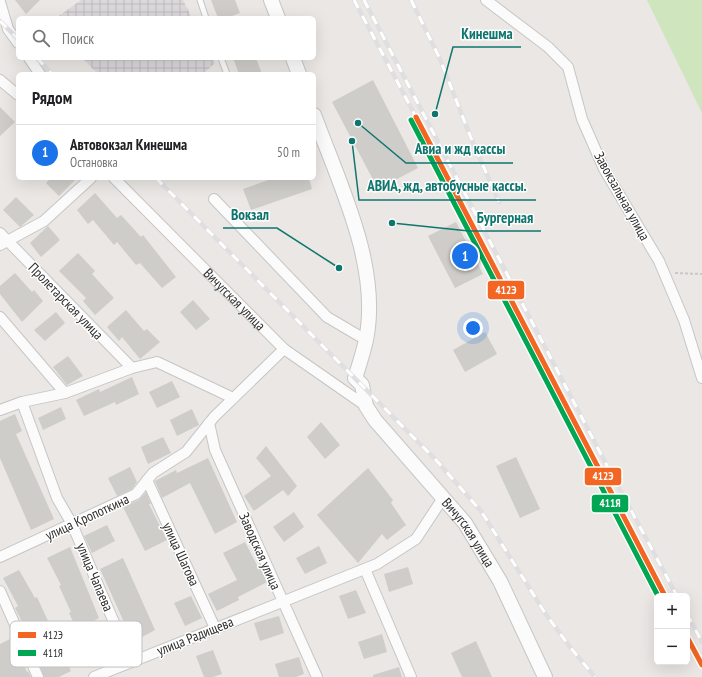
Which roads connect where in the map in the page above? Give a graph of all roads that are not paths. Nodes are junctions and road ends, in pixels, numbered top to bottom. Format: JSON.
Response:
{"nodes":[{"id":1,"x":200,"y":0,"type":"edge"},
{"id":2,"x":271,"y":0,"type":"edge"},
{"id":3,"x":486,"y":0,"type":"edge"},
{"id":4,"x":0,"y":2,"type":"edge"},
{"id":5,"x":205,"y":16,"type":"edge"},
{"id":6,"x":275,"y":16,"type":"edge"},
{"id":7,"x":16,"y":40,"type":"edge"},
{"id":8,"x":30,"y":60,"type":"edge"},
{"id":9,"x":222,"y":60,"type":"edge"},
{"id":10,"x":294,"y":60,"type":"edge"},
{"id":11,"x":39,"y":72,"type":"edge"},
{"id":12,"x":226,"y":72,"type":"edge"},
{"id":13,"x":298,"y":72,"type":"edge"},
{"id":14,"x":0,"y":80,"type":"edge"},
{"id":15,"x":16,"y":93,"type":"edge"},
{"id":16,"x":316,"y":120,"type":"edge"},
{"id":17,"x":89,"y":180,"type":"edge"},
{"id":18,"x":116,"y":180,"type":"edge"},
{"id":19,"x":214,"y":199,"type":"dead end"},
{"id":20,"x":0,"y":233,"type":"edge"},
{"id":21,"x":4,"y":243,"type":"edge"},
{"id":22,"x":0,"y":317,"type":"edge"},
{"id":23,"x":366,"y":340,"type":"junction"},
{"id":24,"x":284,"y":349,"type":"junction"},
{"id":25,"x":132,"y":368,"type":"junction"},
{"id":26,"x":702,"y":378,"type":"edge"},
{"id":27,"x":65,"y":393,"type":"junction"},
{"id":28,"x":233,"y":398,"type":"junction"},
{"id":29,"x":22,"y":402,"type":"junction"},
{"id":30,"x":366,"y":406,"type":"junction"},
{"id":31,"x":1,"y":408,"type":"edge"},
{"id":32,"x":209,"y":423,"type":"junction"},
{"id":33,"x":147,"y":480,"type":"junction"},
{"id":34,"x":443,"y":498,"type":"junction"},
{"id":35,"x":72,"y":524,"type":"junction"},
{"id":36,"x":0,"y":557,"type":"edge"},
{"id":37,"x":365,"y":569,"type":"junction"},
{"id":38,"x":0,"y":591,"type":"edge"},
{"id":39,"x":279,"y":603,"type":"junction"},
{"id":40,"x":13,"y":621,"type":"edge"},
{"id":41,"x":113,"y":621,"type":"edge"},
{"id":42,"x":215,"y":628,"type":"junction"},
{"id":43,"x":142,"y":657,"type":"edge"},
{"id":44,"x":34,"y":667,"type":"edge"},
{"id":45,"x":118,"y":667,"type":"edge"},
{"id":46,"x":38,"y":677,"type":"edge"},
{"id":47,"x":94,"y":677,"type":"edge"},
{"id":48,"x":318,"y":677,"type":"edge"},
{"id":49,"x":411,"y":677,"type":"edge"},
{"id":50,"x":545,"y":677,"type":"edge"}],
"edges":[{"from":1,"to":5,"type":"lane"},
{"from":2,"to":6,"type":"main road"},
{"from":3,"to":26,"type":"street","name":"Завокзальная улица"},
{"from":4,"to":7,"type":"street"},
{"from":8,"to":11,"type":"street"},
{"from":9,"to":12,"type":"lane"},
{"from":10,"to":13,"type":"main road"},
{"from":14,"to":15,"type":"street"},
{"from":16,"to":23,"type":"main road","name":"Вичугская улица"},
{"from":17,"to":21,"type":"street"},
{"from":18,"to":24,"type":"street","name":"Вичугская улица"},
{"from":19,"to":23,"type":"street"},
{"from":20,"to":21,"type":"street","name":"Пролетарская улица"},
{"from":21,"to":25,"type":"street","name":"Пролетарская улица"},
{"from":22,"to":27,"type":"street"},
{"from":23,"to":30,"type":"main road","name":"Вичугская улица"},
{"from":24,"to":28,"type":"street","name":"улица Кропоткина"},
{"from":24,"to":30,"type":"street","name":"Вичугская улица"},
{"from":25,"to":27,"type":"street"},
{"from":25,"to":28,"type":"street"},
{"from":27,"to":29,"type":"street"},
{"from":28,"to":32,"type":"street","name":"улица Кропоткина"},
{"from":29,"to":31,"type":"street"},
{"from":29,"to":35,"type":"street","name":"улица Чапаева"},
{"from":30,"to":34,"type":"main road","name":"Вичугская улица"},
{"from":32,"to":33,"type":"street","name":"улица Кропоткина"},
{"from":32,"to":39,"type":"street","name":"Заводская улица"},
{"from":33,"to":35,"type":"street","name":"улица Кропоткина"},
{"from":33,"to":42,"type":"street","name":"улица Шагова"},
{"from":34,"to":37,"type":"street","name":"улица Радищева"},
{"from":34,"to":50,"type":"main road","name":"Вичугская улица"},
{"from":35,"to":36,"type":"street","name":"улица Кропоткина"},
{"from":35,"to":41,"type":"street","name":"улица Чапаева"},
{"from":37,"to":39,"type":"street","name":"улица Радищева"},
{"from":37,"to":49,"type":"street"},
{"from":38,"to":40,"type":"street"},
{"from":39,"to":42,"type":"street","name":"улица Радищева"},
{"from":39,"to":48,"type":"street","name":"Заводская улица"},
{"from":42,"to":43,"type":"street","name":"улица Радищева"},
{"from":44,"to":46,"type":"street"},
{"from":45,"to":47,"type":"street","name":"улица Радищева"}]}
